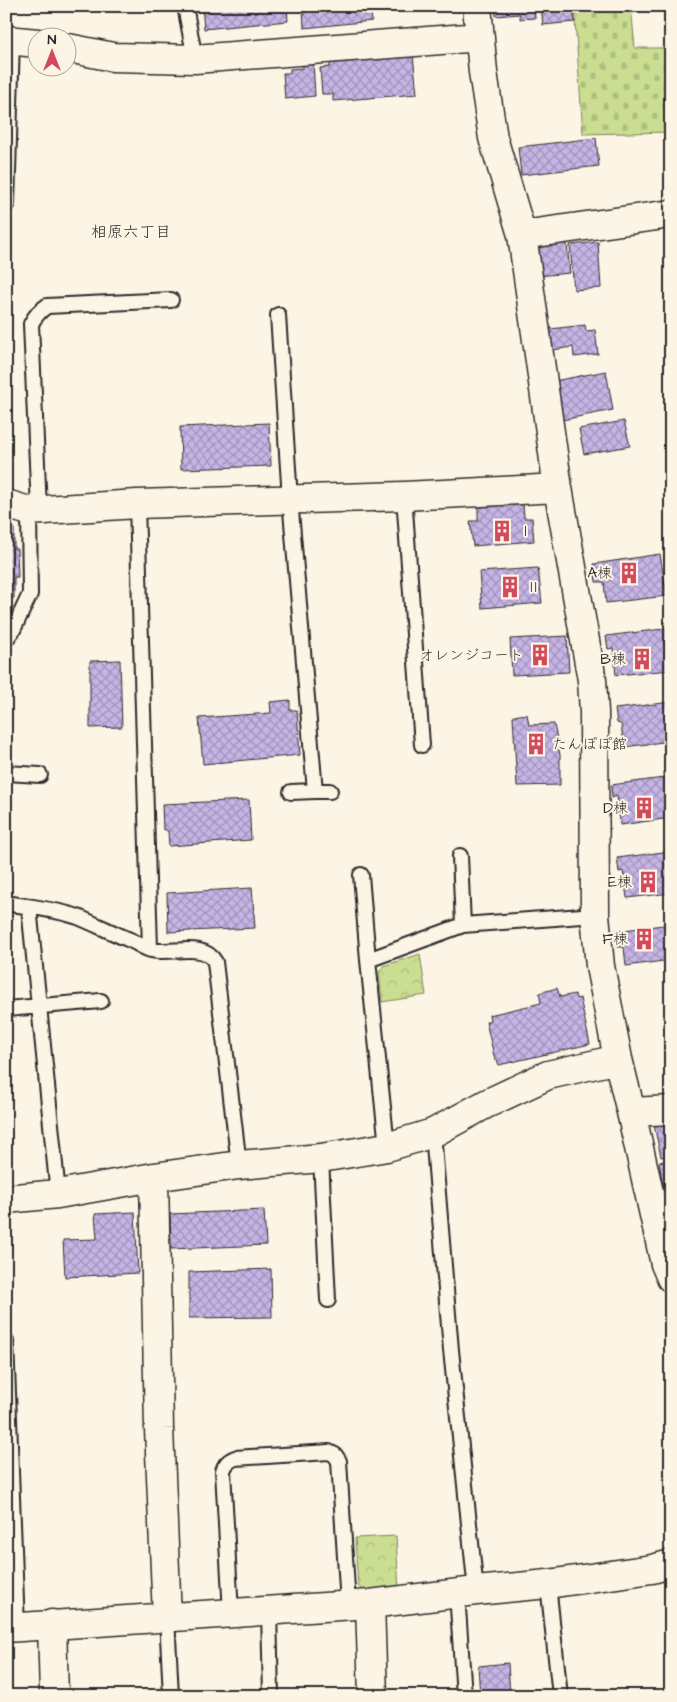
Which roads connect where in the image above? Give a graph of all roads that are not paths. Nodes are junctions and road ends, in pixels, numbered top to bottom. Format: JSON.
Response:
{"nodes":[{"id":1,"x":185,"y":6,"type":"edge"},
{"id":2,"x":477,"y":6,"type":"edge"},
{"id":3,"x":480,"y":36,"type":"junction"},
{"id":4,"x":18,"y":41,"type":"edge"},
{"id":5,"x":78,"y":50,"type":"edge"},
{"id":6,"x":195,"y":59,"type":"junction"},
{"id":7,"x":7,"y":204,"type":"edge"},
{"id":8,"x":671,"y":214,"type":"edge"},
{"id":9,"x":522,"y":235,"type":"junction"},
{"id":10,"x":171,"y":300,"type":"dead end"},
{"id":11,"x":278,"y":315,"type":"dead end"},
{"id":12,"x":558,"y":488,"type":"junction"},
{"id":13,"x":404,"y":496,"type":"junction"},
{"id":14,"x":290,"y":499,"type":"junction"},
{"id":15,"x":137,"y":504,"type":"junction"},
{"id":16,"x":25,"y":508,"type":"edge"},
{"id":17,"x":6,"y":640,"type":"edge"},
{"id":18,"x":422,"y":745,"type":"dead end"},
{"id":19,"x":6,"y":774,"type":"edge"},
{"id":20,"x":40,"y":775,"type":"dead end"},
{"id":21,"x":315,"y":791,"type":"junction"},
{"id":22,"x":330,"y":791,"type":"dead end"},
{"id":23,"x":291,"y":792,"type":"dead end"},
{"id":24,"x":460,"y":856,"type":"dead end"},
{"id":25,"x":361,"y":876,"type":"dead end"},
{"id":26,"x":6,"y":903,"type":"edge"},
{"id":27,"x":29,"y":906,"type":"junction"},
{"id":28,"x":594,"y":915,"type":"junction"},
{"id":29,"x":463,"y":925,"type":"junction"},
{"id":30,"x":150,"y":949,"type":"junction"},
{"id":31,"x":368,"y":960,"type":"junction"},
{"id":32,"x":101,"y":1001,"type":"dead end"},
{"id":33,"x":39,"y":1006,"type":"junction"},
{"id":34,"x":6,"y":1009,"type":"edge"},
{"id":35,"x":618,"y":1059,"type":"junction"},
{"id":36,"x":671,"y":1110,"type":"edge"},
{"id":37,"x":631,"y":1112,"type":"junction"},
{"id":38,"x":433,"y":1133,"type":"junction"},
{"id":39,"x":387,"y":1147,"type":"junction"},
{"id":40,"x":321,"y":1158,"type":"junction"},
{"id":41,"x":239,"y":1165,"type":"junction"},
{"id":42,"x":154,"y":1177,"type":"junction"},
{"id":43,"x":58,"y":1194,"type":"junction"},
{"id":44,"x":6,"y":1199,"type":"edge"},
{"id":45,"x":671,"y":1278,"type":"edge"},
{"id":46,"x":328,"y":1300,"type":"dead end"},
{"id":47,"x":6,"y":1340,"type":"edge"},
{"id":48,"x":671,"y":1564,"type":"edge"},
{"id":49,"x":548,"y":1584,"type":"junction"},
{"id":50,"x":466,"y":1592,"type":"junction"},
{"id":51,"x":359,"y":1604,"type":"junction"},
{"id":52,"x":269,"y":1611,"type":"junction"},
{"id":53,"x":231,"y":1613,"type":"junction"},
{"id":54,"x":167,"y":1617,"type":"junction"},
{"id":55,"x":52,"y":1624,"type":"junction"},
{"id":56,"x":11,"y":1627,"type":"edge"},
{"id":57,"x":54,"y":1696,"type":"edge"},
{"id":58,"x":170,"y":1696,"type":"edge"},
{"id":59,"x":271,"y":1696,"type":"edge"},
{"id":60,"x":373,"y":1696,"type":"edge"},
{"id":61,"x":464,"y":1696,"type":"edge"},
{"id":62,"x":560,"y":1696,"type":"edge"}],
"edges":[{"from":1,"to":6,"type":"lane"},
{"from":2,"to":3,"type":"street"},
{"from":3,"to":6,"type":"street"},
{"from":3,"to":9,"type":"street"},
{"from":4,"to":7,"type":"lane"},
{"from":5,"to":6,"type":"street"},
{"from":8,"to":9,"type":"street"},
{"from":9,"to":12,"type":"street"},
{"from":10,"to":16,"type":"lane"},
{"from":11,"to":14,"type":"lane"},
{"from":12,"to":13,"type":"street"},
{"from":12,"to":28,"type":"street"},
{"from":13,"to":14,"type":"street"},
{"from":13,"to":18,"type":"lane"},
{"from":14,"to":15,"type":"street"},
{"from":14,"to":21,"type":"lane"},
{"from":15,"to":16,"type":"street"},
{"from":15,"to":30,"type":"lane"},
{"from":16,"to":17,"type":"lane"},
{"from":19,"to":20,"type":"lane"},
{"from":21,"to":22,"type":"lane"},
{"from":21,"to":23,"type":"lane"},
{"from":24,"to":29,"type":"lane"},
{"from":25,"to":31,"type":"lane"},
{"from":26,"to":27,"type":"lane"},
{"from":27,"to":30,"type":"lane"},
{"from":27,"to":33,"type":"lane"},
{"from":28,"to":29,"type":"lane"},
{"from":28,"to":35,"type":"street"},
{"from":29,"to":31,"type":"lane"},
{"from":30,"to":41,"type":"lane"},
{"from":31,"to":39,"type":"lane"},
{"from":32,"to":33,"type":"lane"},
{"from":33,"to":34,"type":"lane"},
{"from":33,"to":43,"type":"lane"},
{"from":35,"to":37,"type":"street"},
{"from":35,"to":38,"type":"street"},
{"from":36,"to":37,"type":"street"},
{"from":37,"to":45,"type":"street"},
{"from":38,"to":39,"type":"street"},
{"from":38,"to":50,"type":"lane"},
{"from":39,"to":40,"type":"street"},
{"from":40,"to":41,"type":"street"},
{"from":40,"to":46,"type":"lane"},
{"from":41,"to":42,"type":"street"},
{"from":42,"to":43,"type":"street"},
{"from":42,"to":54,"type":"street"},
{"from":43,"to":44,"type":"street"},
{"from":47,"to":56,"type":"lane"},
{"from":48,"to":49,"type":"street"},
{"from":49,"to":50,"type":"street"},
{"from":49,"to":62,"type":"lane"},
{"from":50,"to":51,"type":"street"},
{"from":50,"to":61,"type":"lane"},
{"from":51,"to":52,"type":"street"},
{"from":51,"to":53,"type":"lane"},
{"from":51,"to":60,"type":"street"},
{"from":52,"to":53,"type":"street"},
{"from":52,"to":59,"type":"lane"},
{"from":53,"to":54,"type":"street"},
{"from":54,"to":55,"type":"street"},
{"from":54,"to":58,"type":"lane"},
{"from":55,"to":56,"type":"street"},
{"from":55,"to":57,"type":"street"}]}
